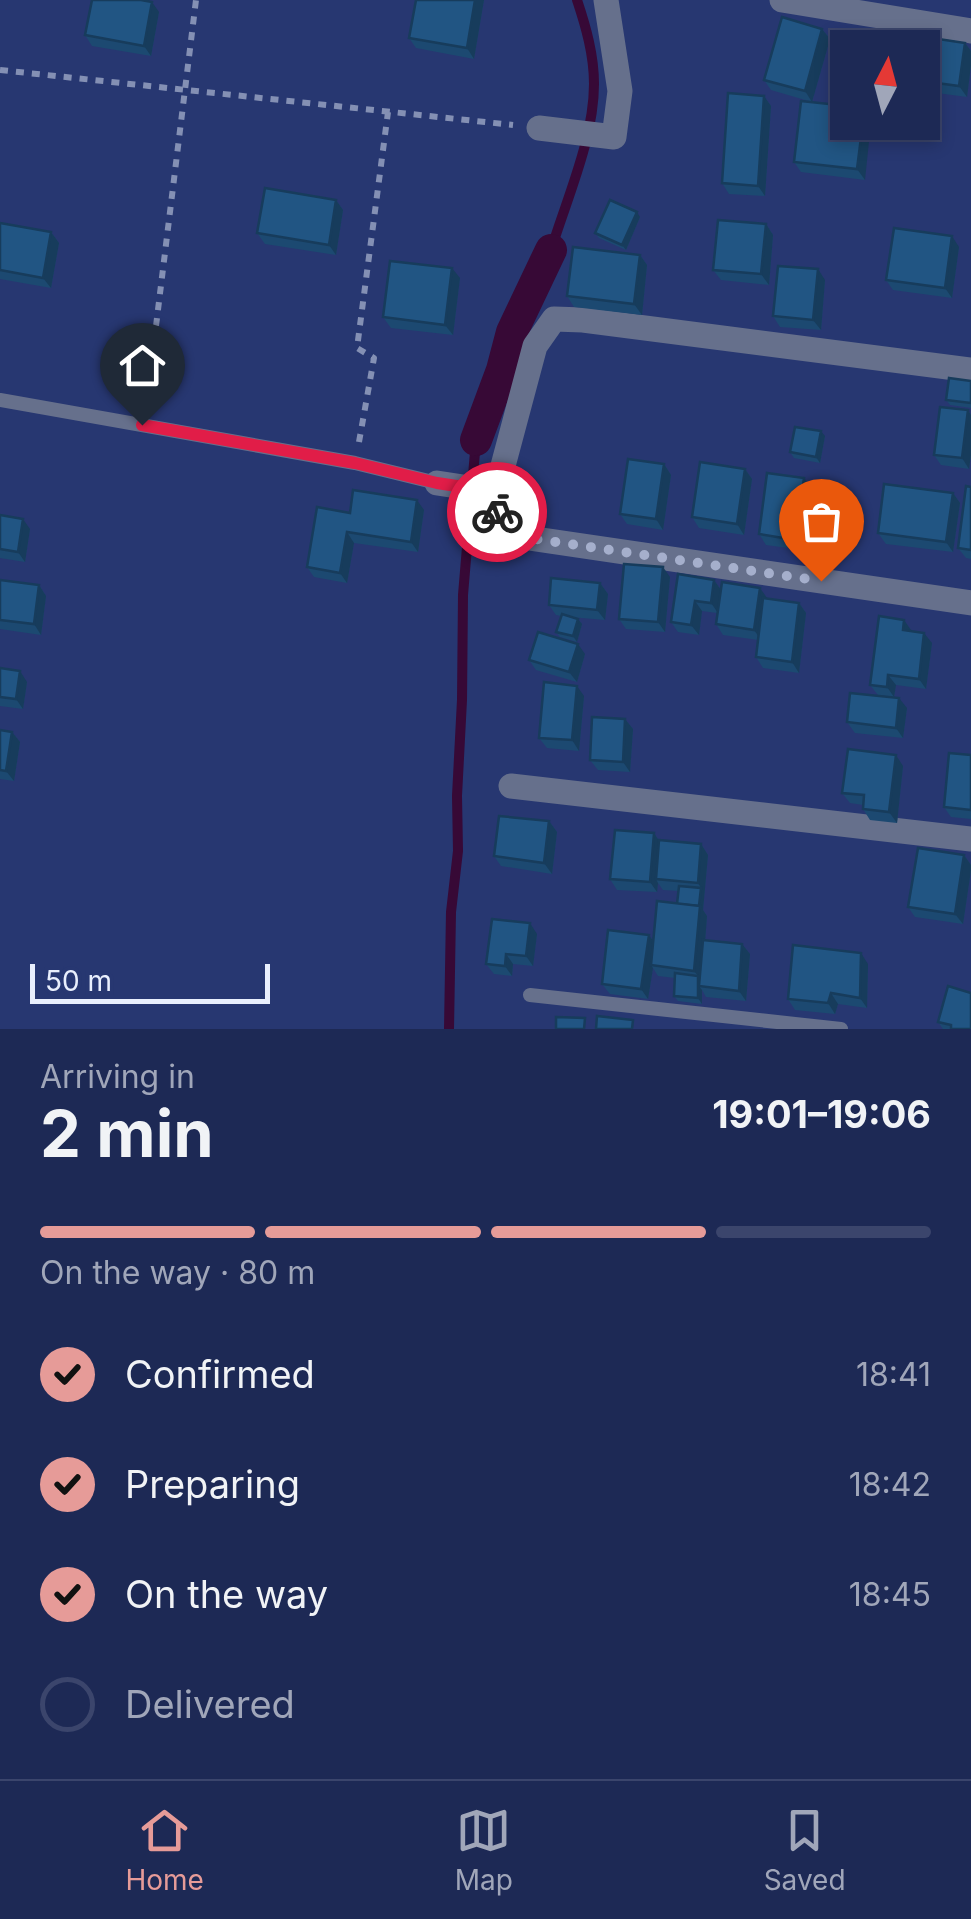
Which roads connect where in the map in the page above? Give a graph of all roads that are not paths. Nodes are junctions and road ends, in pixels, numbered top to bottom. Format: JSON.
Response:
{"nodes":[{"id":1,"x":606,"y":0,"type":"edge"},
{"id":2,"x":782,"y":0,"type":"edge"},
{"id":3,"x":971,"y":31,"type":"edge"},
{"id":4,"x":539,"y":128,"type":"road end"},
{"id":5,"x":971,"y":370,"type":"edge"},
{"id":6,"x":0,"y":400,"type":"edge"},
{"id":7,"x":437,"y":483,"type":"joint"},
{"id":8,"x":496,"y":492,"type":"junction"},
{"id":9,"x":971,"y":603,"type":"edge"},
{"id":10,"x":512,"y":786,"type":"dead end"},
{"id":11,"x":971,"y":839,"type":"edge"},
{"id":12,"x":530,"y":995,"type":"dead end"},
{"id":13,"x":841,"y":1029,"type":"edge"}],
"edges":[{"from":1,"to":4,"type":"street"},
{"from":2,"to":3,"type":"street"},
{"from":5,"to":8,"type":"street"},
{"from":6,"to":7,"type":"lane"},
{"from":7,"to":8,"type":"street"},
{"from":8,"to":9,"type":"street"},
{"from":10,"to":11,"type":"street"},
{"from":12,"to":13,"type":"lane"}]}
